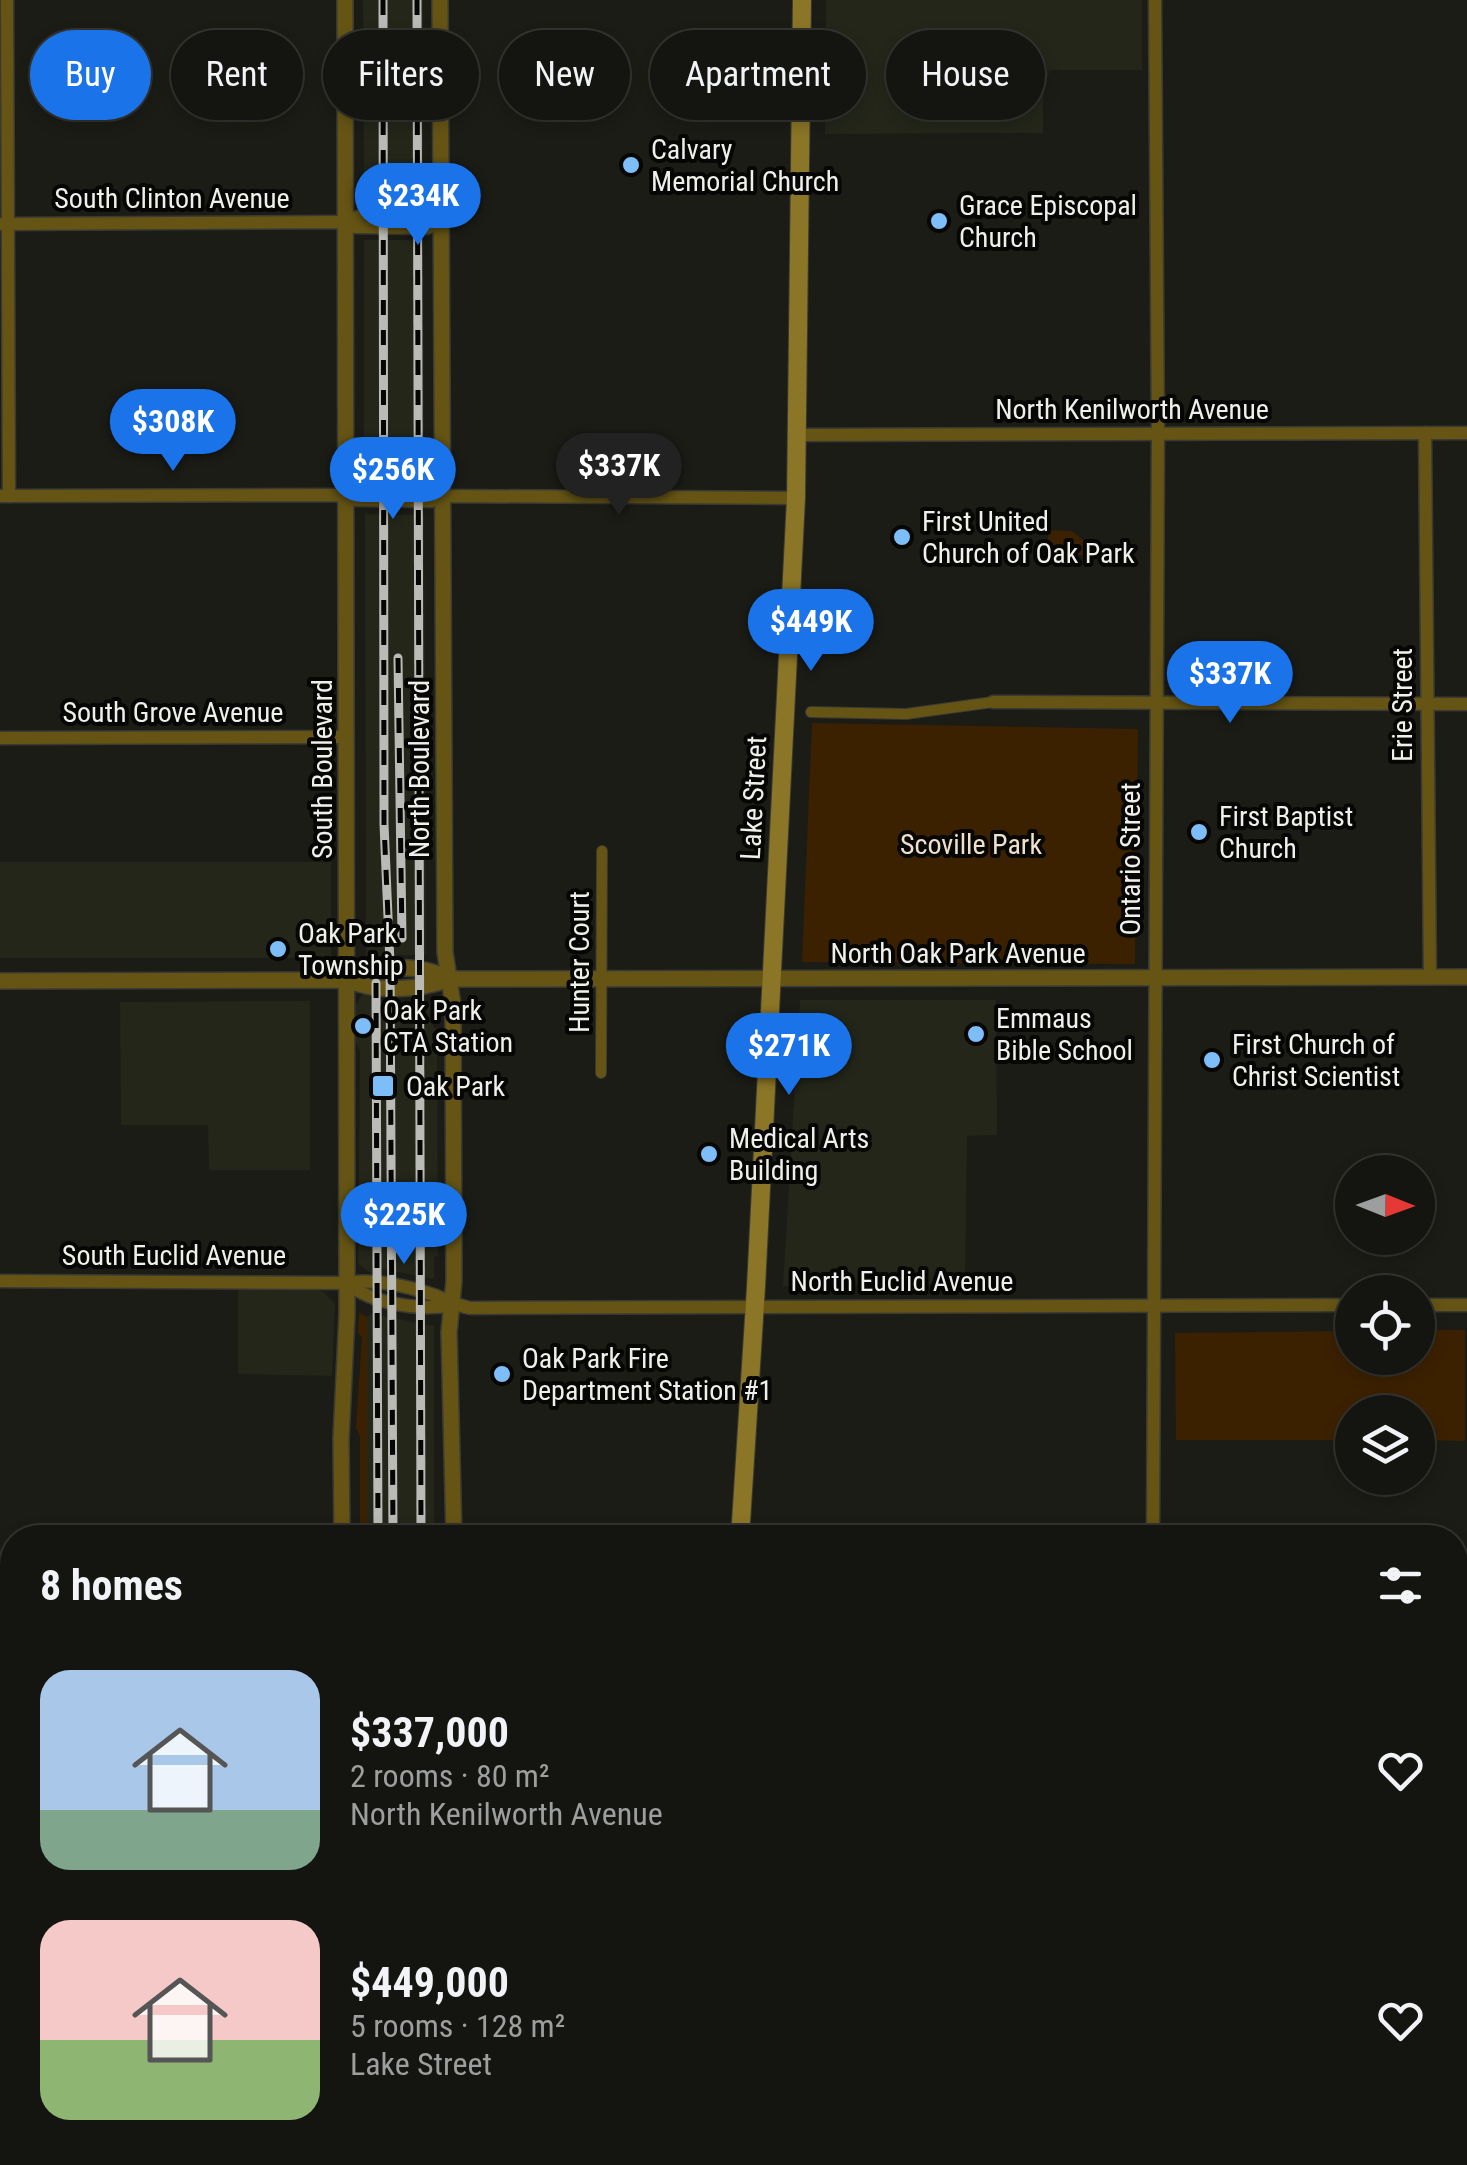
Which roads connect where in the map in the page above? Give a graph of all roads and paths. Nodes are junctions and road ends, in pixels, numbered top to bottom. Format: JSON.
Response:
{"nodes":[{"id":1,"x":7,"y":0,"type":"edge"},
{"id":2,"x":345,"y":0,"type":"edge"},
{"id":3,"x":440,"y":0,"type":"edge"},
{"id":4,"x":802,"y":0,"type":"edge"},
{"id":5,"x":1155,"y":0,"type":"edge"},
{"id":6,"x":345,"y":222,"type":"junction"},
{"id":7,"x":440,"y":222,"type":"junction"},
{"id":8,"x":4,"y":224,"type":"edge"},
{"id":9,"x":1467,"y":432,"type":"edge"},
{"id":10,"x":1425,"y":433,"type":"junction"},
{"id":11,"x":1158,"y":434,"type":"junction"},
{"id":12,"x":797,"y":435,"type":"junction"},
{"id":13,"x":346,"y":495,"type":"junction"},
{"id":14,"x":4,"y":496,"type":"edge"},
{"id":15,"x":442,"y":496,"type":"junction"},
{"id":16,"x":796,"y":498,"type":"junction"},
{"id":17,"x":993,"y":702,"type":"joint"},
{"id":18,"x":1157,"y":704,"type":"junction"},
{"id":19,"x":1427,"y":704,"type":"junction"},
{"id":20,"x":1467,"y":704,"type":"edge"},
{"id":21,"x":811,"y":712,"type":"dead end"},
{"id":22,"x":346,"y":737,"type":"junction"},
{"id":23,"x":0,"y":738,"type":"edge"},
{"id":24,"x":602,"y":851,"type":"dead end"},
{"id":25,"x":1430,"y":977,"type":"junction"},
{"id":26,"x":1467,"y":977,"type":"edge"},
{"id":27,"x":772,"y":978,"type":"junction"},
{"id":28,"x":1154,"y":978,"type":"junction"},
{"id":29,"x":449,"y":979,"type":"junction"},
{"id":30,"x":602,"y":979,"type":"junction"},
{"id":31,"x":348,"y":980,"type":"junction"},
{"id":32,"x":0,"y":981,"type":"edge"},
{"id":33,"x":602,"y":1073,"type":"dead end"},
{"id":34,"x":0,"y":1280,"type":"edge"},
{"id":35,"x":347,"y":1282,"type":"junction"},
{"id":36,"x":452,"y":1305,"type":"junction"},
{"id":37,"x":1435,"y":1305,"type":"edge"},
{"id":38,"x":1467,"y":1305,"type":"edge"},
{"id":39,"x":755,"y":1306,"type":"junction"},
{"id":40,"x":1154,"y":1306,"type":"junction"},
{"id":41,"x":1335,"y":1306,"type":"edge"},
{"id":42,"x":342,"y":1525,"type":"edge"},
{"id":43,"x":454,"y":1525,"type":"edge"},
{"id":44,"x":741,"y":1525,"type":"edge"},
{"id":45,"x":1154,"y":1525,"type":"edge"}],
"edges":[{"from":1,"to":8,"type":"street"},
{"from":2,"to":6,"type":"street","name":"South Boulevard"},
{"from":3,"to":7,"type":"street","name":"North Boulevard"},
{"from":4,"to":12,"type":"main road","name":"Lake Street"},
{"from":5,"to":11,"type":"street","name":"Ontario Street"},
{"from":6,"to":7,"type":"street","name":"South Clinton Avenue"},
{"from":6,"to":8,"type":"street","name":"South Clinton Avenue"},
{"from":6,"to":13,"type":"street","name":"South Boulevard"},
{"from":7,"to":15,"type":"street","name":"North Boulevard"},
{"from":8,"to":14,"type":"street"},
{"from":9,"to":10,"type":"street","name":"North Kenilworth Avenue"},
{"from":10,"to":11,"type":"street","name":"North Kenilworth Avenue"},
{"from":10,"to":19,"type":"street","name":"Erie Street"},
{"from":11,"to":12,"type":"street","name":"North Kenilworth Avenue"},
{"from":11,"to":18,"type":"street","name":"Ontario Street"},
{"from":12,"to":16,"type":"main road","name":"Lake Street"},
{"from":13,"to":14,"type":"street"},
{"from":13,"to":15,"type":"street"},
{"from":13,"to":22,"type":"street","name":"South Boulevard"},
{"from":15,"to":16,"type":"street"},
{"from":15,"to":29,"type":"street","name":"North Boulevard"},
{"from":16,"to":27,"type":"main road","name":"Lake Street"},
{"from":17,"to":18,"type":"street"},
{"from":17,"to":21,"type":"street"},
{"from":18,"to":19,"type":"street"},
{"from":18,"to":28,"type":"street","name":"Ontario Street"},
{"from":19,"to":20,"type":"street"},
{"from":19,"to":25,"type":"street","name":"Erie Street"},
{"from":22,"to":23,"type":"street","name":"South Grove Avenue"},
{"from":22,"to":31,"type":"street","name":"South Boulevard"},
{"from":24,"to":30,"type":"street","name":"Hunter Court"},
{"from":25,"to":26,"type":"street","name":"North Oak Park Avenue"},
{"from":25,"to":28,"type":"street","name":"North Oak Park Avenue"},
{"from":27,"to":28,"type":"street","name":"North Oak Park Avenue"},
{"from":27,"to":30,"type":"street","name":"North Oak Park Avenue"},
{"from":27,"to":39,"type":"main road","name":"Lake Street"},
{"from":28,"to":40,"type":"street","name":"Ontario Street"},
{"from":29,"to":30,"type":"street","name":"North Oak Park Avenue"},
{"from":29,"to":31,"type":"street","name":"North Oak Park Avenue"},
{"from":29,"to":36,"type":"street","name":"North Boulevard"},
{"from":30,"to":33,"type":"street","name":"Hunter Court"},
{"from":31,"to":32,"type":"street","name":"North Oak Park Avenue"},
{"from":31,"to":35,"type":"street","name":"South Boulevard"},
{"from":34,"to":35,"type":"street","name":"South Euclid Avenue"},
{"from":35,"to":36,"type":"street","name":"North Euclid Avenue"},
{"from":35,"to":42,"type":"street","name":"South Boulevard"},
{"from":36,"to":39,"type":"street","name":"North Euclid Avenue"},
{"from":36,"to":43,"type":"street","name":"North Boulevard"},
{"from":37,"to":38,"type":"street"},
{"from":39,"to":40,"type":"street","name":"North Euclid Avenue"},
{"from":39,"to":44,"type":"main road","name":"Lake Street"},
{"from":40,"to":41,"type":"street","name":"North Euclid Avenue"},
{"from":40,"to":45,"type":"street","name":"Ontario Street"}]}
